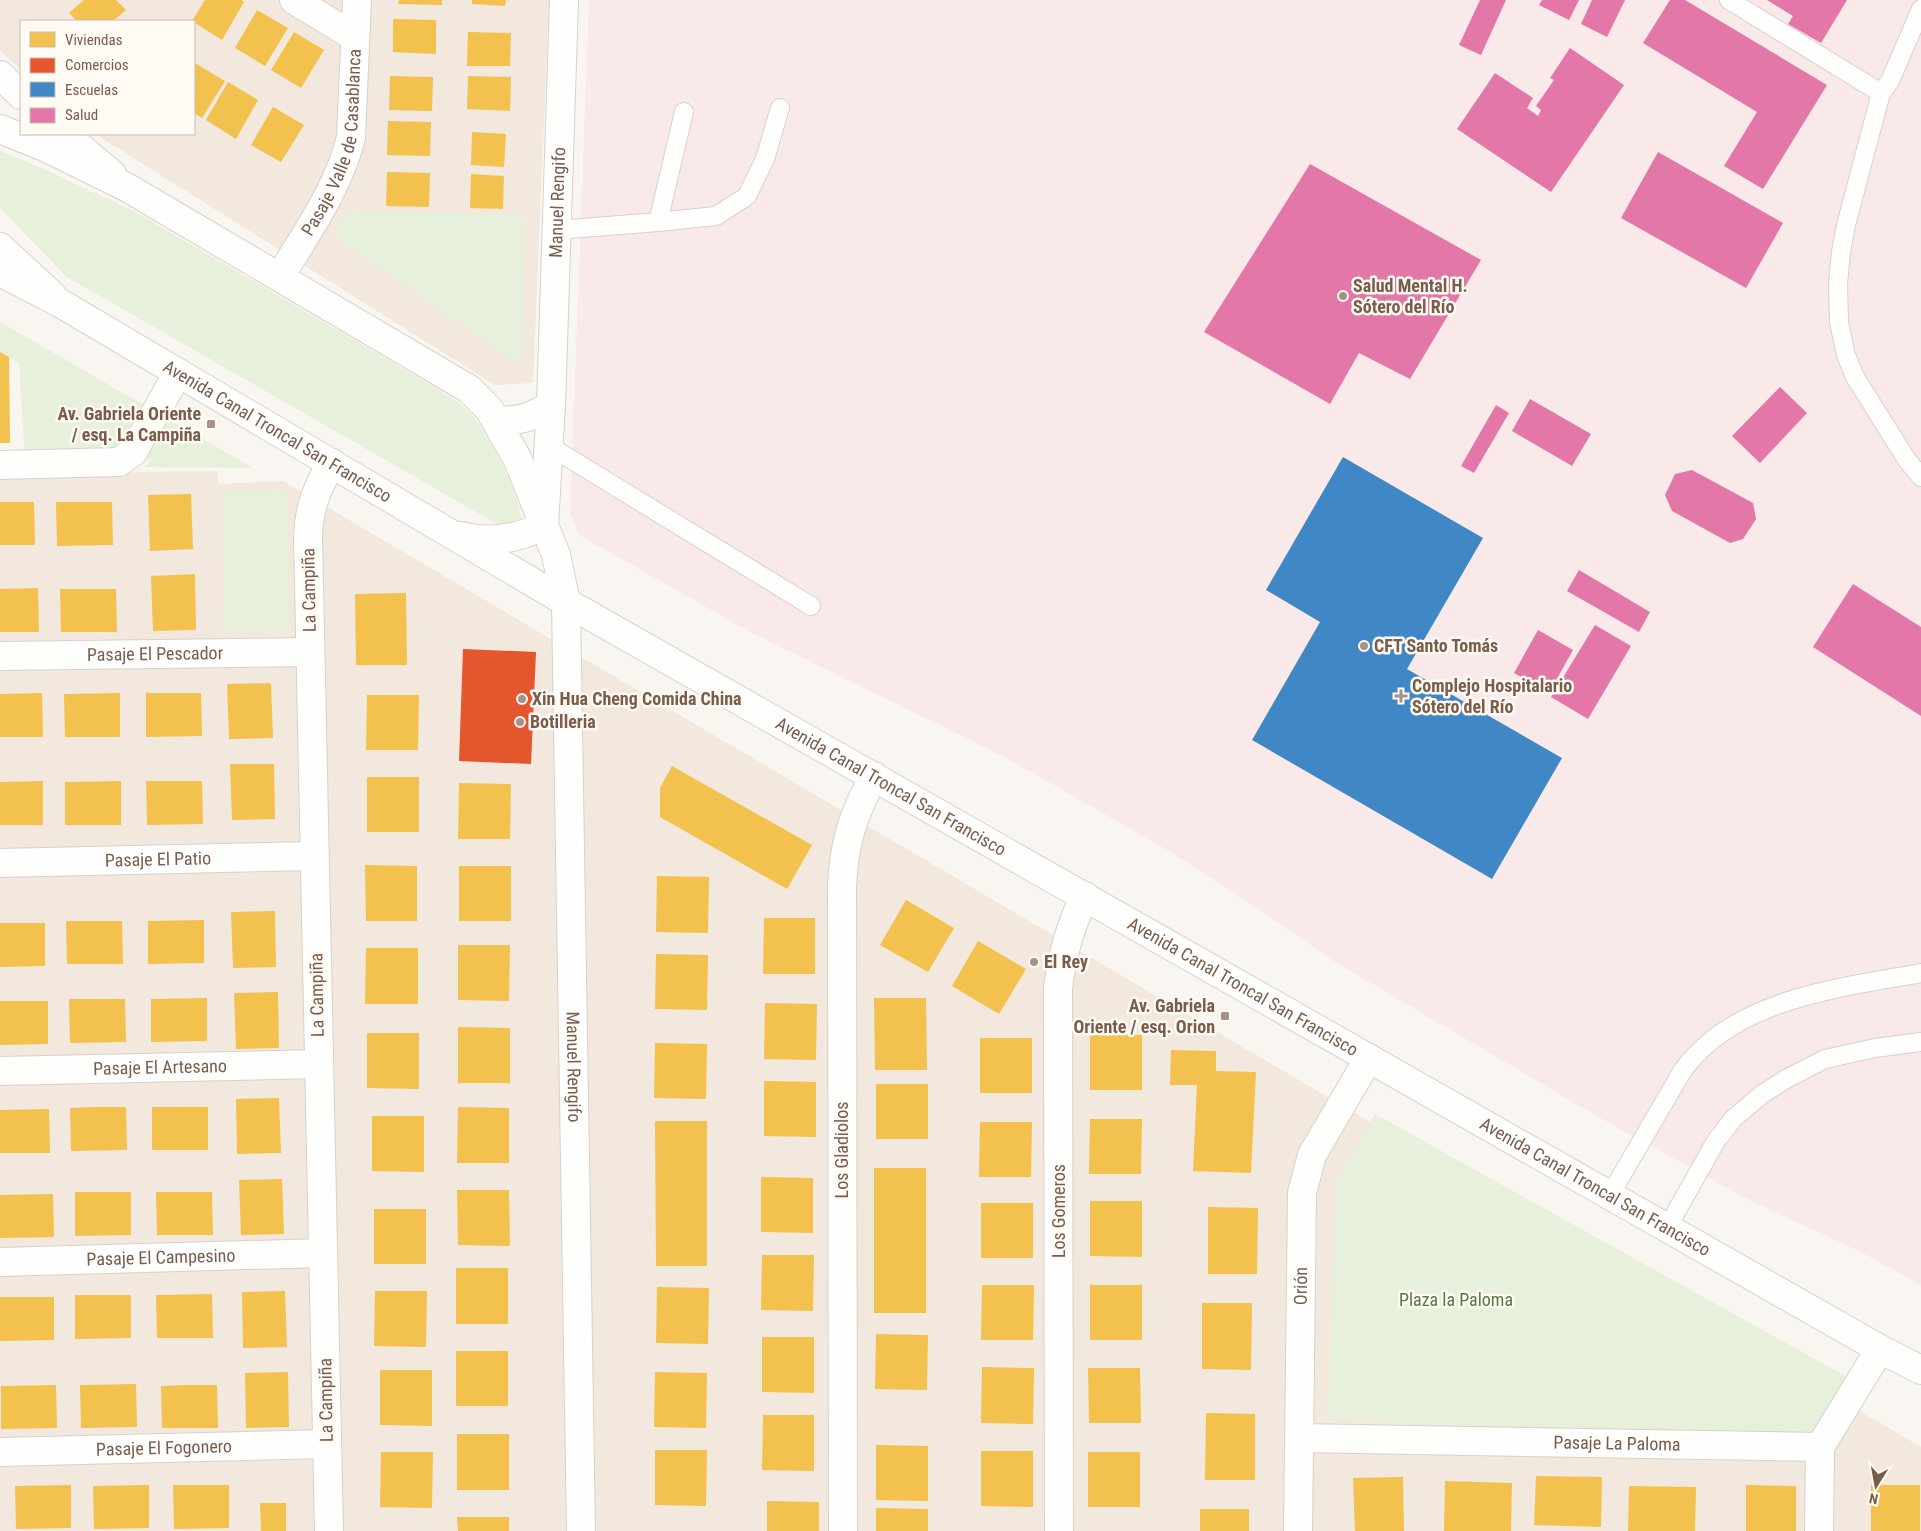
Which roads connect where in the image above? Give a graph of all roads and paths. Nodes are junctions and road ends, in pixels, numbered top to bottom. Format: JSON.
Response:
{"nodes":[{"id":1,"x":294,"y":0,"type":"edge"},
{"id":2,"x":357,"y":0,"type":"edge"},
{"id":3,"x":564,"y":0,"type":"edge"},
{"id":4,"x":1729,"y":0,"type":"edge"},
{"id":5,"x":1921,"y":9,"type":"edge"},
{"id":6,"x":355,"y":37,"type":"junction"},
{"id":7,"x":0,"y":75,"type":"edge"},
{"id":8,"x":1881,"y":93,"type":"junction"},
{"id":9,"x":20,"y":94,"type":"edge"},
{"id":10,"x":780,"y":108,"type":"dead end"},
{"id":11,"x":684,"y":112,"type":"dead end"},
{"id":12,"x":0,"y":129,"type":"edge"},
{"id":13,"x":65,"y":135,"type":"edge"},
{"id":14,"x":128,"y":188,"type":"junction"},
{"id":15,"x":658,"y":222,"type":"junction"},
{"id":16,"x":557,"y":230,"type":"junction"},
{"id":17,"x":0,"y":247,"type":"edge"},
{"id":18,"x":0,"y":272,"type":"edge"},
{"id":19,"x":280,"y":277,"type":"junction"},
{"id":20,"x":60,"y":303,"type":"junction"},
{"id":21,"x":178,"y":374,"type":"junction"},
{"id":22,"x":551,"y":405,"type":"junction"},
{"id":23,"x":496,"y":420,"type":"junction"},
{"id":24,"x":549,"y":446,"type":"junction"},
{"id":25,"x":332,"y":464,"type":"junction"},
{"id":26,"x":0,"y":465,"type":"edge"},
{"id":27,"x":1921,"y":477,"type":"edge"},
{"id":28,"x":544,"y":526,"type":"junction"},
{"id":29,"x":447,"y":532,"type":"junction"},
{"id":30,"x":566,"y":602,"type":"junction"},
{"id":31,"x":811,"y":606,"type":"dead end"},
{"id":32,"x":310,"y":652,"type":"junction"},
{"id":33,"x":0,"y":656,"type":"edge"},
{"id":34,"x":874,"y":776,"type":"junction"},
{"id":35,"x":314,"y":856,"type":"junction"},
{"id":36,"x":0,"y":863,"type":"edge"},
{"id":37,"x":1084,"y":896,"type":"junction"},
{"id":38,"x":1921,"y":973,"type":"edge"},
{"id":39,"x":1921,"y":1042,"type":"edge"},
{"id":40,"x":1369,"y":1058,"type":"junction"},
{"id":41,"x":319,"y":1064,"type":"junction"},
{"id":42,"x":0,"y":1071,"type":"edge"},
{"id":43,"x":1610,"y":1194,"type":"junction"},
{"id":44,"x":1667,"y":1228,"type":"junction"},
{"id":45,"x":323,"y":1253,"type":"junction"},
{"id":46,"x":0,"y":1262,"type":"edge"},
{"id":47,"x":1880,"y":1349,"type":"junction"},
{"id":48,"x":1921,"y":1370,"type":"edge"},
{"id":49,"x":1299,"y":1438,"type":"junction"},
{"id":50,"x":327,"y":1444,"type":"junction"},
{"id":51,"x":1820,"y":1447,"type":"junction"},
{"id":52,"x":0,"y":1452,"type":"edge"},
{"id":53,"x":329,"y":1531,"type":"edge"},
{"id":54,"x":581,"y":1531,"type":"edge"},
{"id":55,"x":843,"y":1531,"type":"edge"},
{"id":56,"x":1059,"y":1531,"type":"edge"},
{"id":57,"x":1298,"y":1531,"type":"edge"},
{"id":58,"x":1819,"y":1531,"type":"edge"}],
"edges":[{"from":1,"to":6,"type":"street"},
{"from":2,"to":6,"type":"street","name":"Pasaje Valle de Casablanca"},
{"from":3,"to":16,"type":"street","name":"Manuel Rengifo"},
{"from":4,"to":8,"type":"lane"},
{"from":5,"to":8,"type":"lane"},
{"from":6,"to":19,"type":"street","name":"Pasaje Valle de Casablanca"},
{"from":7,"to":9,"type":"street"},
{"from":8,"to":27,"type":"lane"},
{"from":10,"to":15,"type":"lane"},
{"from":11,"to":15,"type":"lane"},
{"from":12,"to":14,"type":"street"},
{"from":13,"to":14,"type":"street"},
{"from":14,"to":19,"type":"street"},
{"from":15,"to":16,"type":"lane"},
{"from":16,"to":22,"type":"street","name":"Manuel Rengifo"},
{"from":17,"to":20,"type":"street","name":"Avenida Canal Troncal San Francisco"},
{"from":18,"to":20,"type":"street"},
{"from":19,"to":23,"type":"street"},
{"from":20,"to":21,"type":"street","name":"Avenida Canal Troncal San Francisco"},
{"from":21,"to":25,"type":"street","name":"Avenida Canal Troncal San Francisco"},
{"from":21,"to":26,"type":"street"},
{"from":22,"to":23,"type":"street"},
{"from":22,"to":24,"type":"street","name":"Manuel Rengifo"},
{"from":23,"to":28,"type":"street"},
{"from":24,"to":28,"type":"street","name":"Manuel Rengifo"},
{"from":24,"to":31,"type":"lane"},
{"from":25,"to":29,"type":"street","name":"Avenida Canal Troncal San Francisco"},
{"from":25,"to":32,"type":"street","name":"La Campiña"},
{"from":28,"to":29,"type":"street"},
{"from":28,"to":30,"type":"street"},
{"from":29,"to":30,"type":"street","name":"Avenida Canal Troncal San Francisco"},
{"from":30,"to":34,"type":"street","name":"Avenida Canal Troncal San Francisco"},
{"from":30,"to":54,"type":"street","name":"Manuel Rengifo"},
{"from":32,"to":33,"type":"street","name":"Pasaje El Pescador"},
{"from":32,"to":35,"type":"street","name":"La Campiña"},
{"from":34,"to":37,"type":"street","name":"Avenida Canal Troncal San Francisco"},
{"from":34,"to":55,"type":"street","name":"Los Gladiolos"},
{"from":35,"to":36,"type":"street","name":"Pasaje El Patio"},
{"from":35,"to":41,"type":"street","name":"La Campiña"},
{"from":37,"to":40,"type":"street","name":"Avenida Canal Troncal San Francisco"},
{"from":37,"to":56,"type":"street","name":"Los Gomeros"},
{"from":38,"to":43,"type":"lane"},
{"from":39,"to":44,"type":"lane"},
{"from":40,"to":43,"type":"street","name":"Avenida Canal Troncal San Francisco"},
{"from":40,"to":49,"type":"street","name":"Orión"},
{"from":41,"to":42,"type":"street","name":"Pasaje El Artesano"},
{"from":41,"to":45,"type":"street","name":"La Campiña"},
{"from":43,"to":44,"type":"street","name":"Avenida Canal Troncal San Francisco"},
{"from":44,"to":47,"type":"street","name":"Avenida Canal Troncal San Francisco"},
{"from":45,"to":46,"type":"street","name":"Pasaje El Campesino"},
{"from":45,"to":50,"type":"street","name":"La Campiña"},
{"from":47,"to":48,"type":"street","name":"Avenida Canal Troncal San Francisco"},
{"from":47,"to":51,"type":"street"},
{"from":49,"to":51,"type":"street","name":"Pasaje La Paloma"},
{"from":49,"to":57,"type":"street","name":"Orión"},
{"from":50,"to":52,"type":"street","name":"Pasaje El Fogonero"},
{"from":50,"to":53,"type":"street","name":"La Campiña"},
{"from":51,"to":58,"type":"street"}]}
